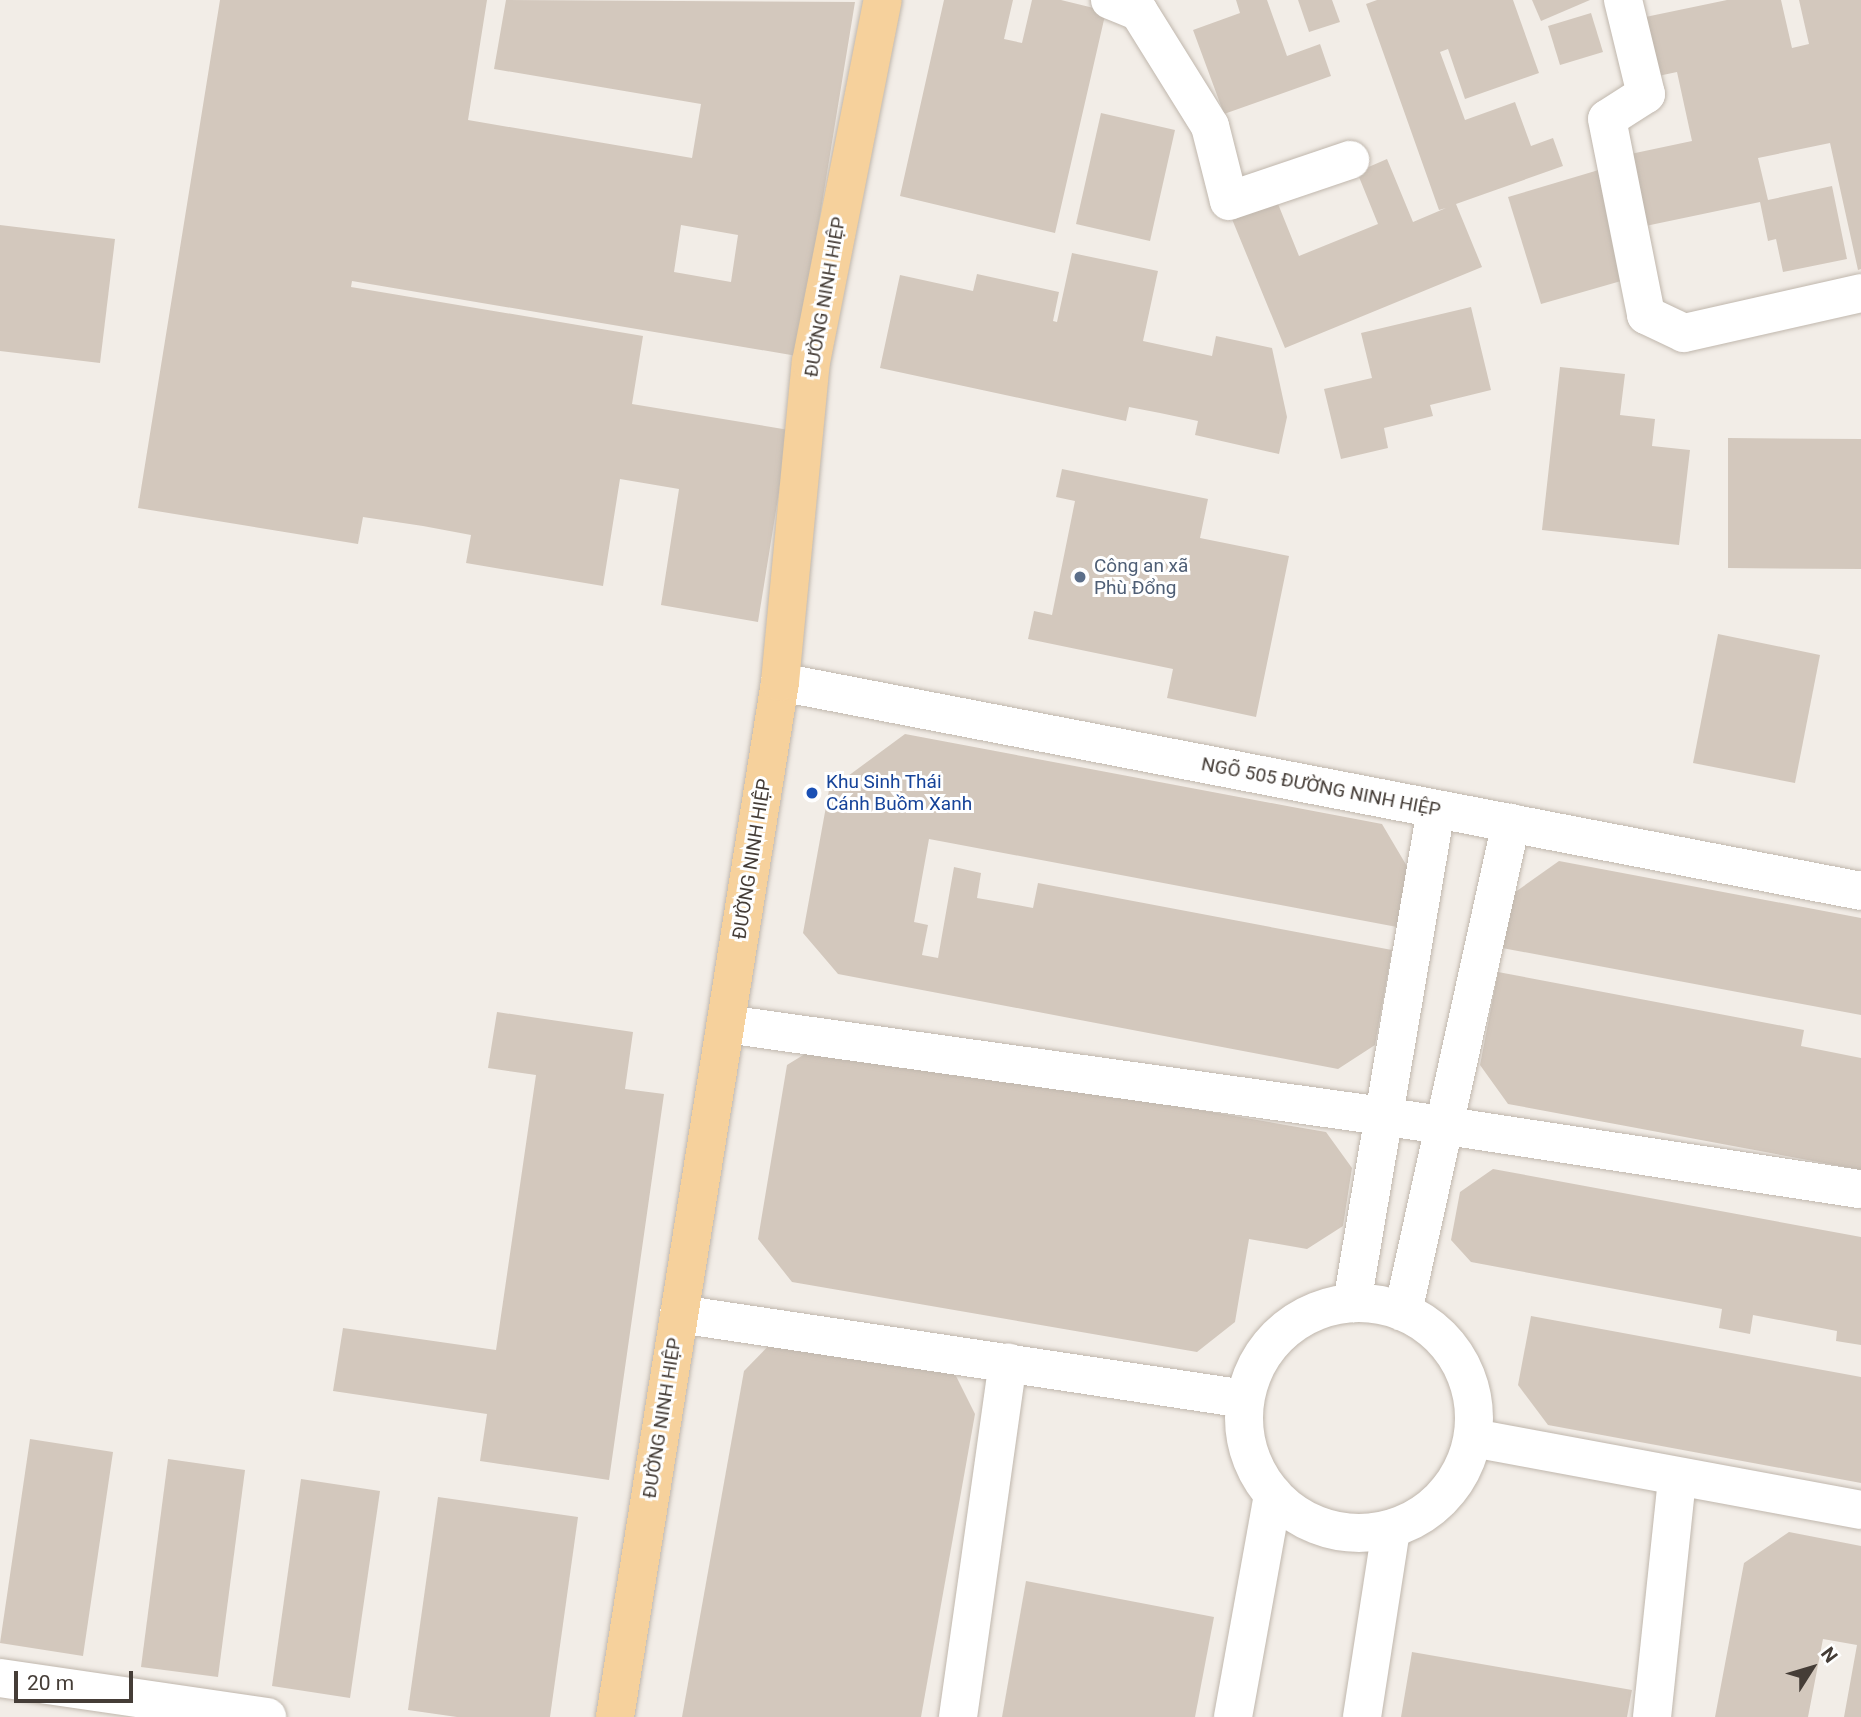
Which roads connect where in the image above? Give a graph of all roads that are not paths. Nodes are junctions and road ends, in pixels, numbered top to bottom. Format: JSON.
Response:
{"nodes":[{"id":1,"x":883,"y":0,"type":"edge"},
{"id":2,"x":1623,"y":0,"type":"edge"},
{"id":3,"x":1134,"y":4,"type":"edge"},
{"id":4,"x":1350,"y":160,"type":"dead end"},
{"id":5,"x":1861,"y":293,"type":"edge"},
{"id":6,"x":780,"y":682,"type":"junction"},
{"id":7,"x":1436,"y":809,"type":"junction"},
{"id":8,"x":1511,"y":823,"type":"junction"},
{"id":9,"x":1861,"y":891,"type":"edge"},
{"id":10,"x":726,"y":1024,"type":"junction"},
{"id":11,"x":1382,"y":1116,"type":"junction"},
{"id":12,"x":1442,"y":1127,"type":"junction"},
{"id":13,"x":1861,"y":1189,"type":"edge"},
{"id":14,"x":1352,"y":1303,"type":"junction"},
{"id":15,"x":1403,"y":1312,"type":"junction"},
{"id":16,"x":679,"y":1314,"type":"junction"},
{"id":17,"x":1008,"y":1363,"type":"junction"},
{"id":18,"x":1245,"y":1399,"type":"junction"},
{"id":19,"x":1473,"y":1438,"type":"junction"},
{"id":20,"x":1677,"y":1478,"type":"junction"},
{"id":21,"x":1273,"y":1495,"type":"junction"},
{"id":22,"x":1861,"y":1510,"type":"edge"},
{"id":23,"x":1391,"y":1530,"type":"junction"},
{"id":24,"x":0,"y":1678,"type":"edge"},
{"id":25,"x":267,"y":1717,"type":"edge"},
{"id":26,"x":615,"y":1717,"type":"edge"},
{"id":27,"x":958,"y":1717,"type":"edge"},
{"id":28,"x":1233,"y":1717,"type":"edge"},
{"id":29,"x":1362,"y":1717,"type":"edge"},
{"id":30,"x":1652,"y":1717,"type":"edge"}],
"edges":[{"from":1,"to":6,"type":"main road","name":"ĐƯỜNG NINH HIỆP"},
{"from":2,"to":5,"type":"street"},
{"from":3,"to":4,"type":"street"},
{"from":6,"to":7,"type":"street","name":"NGÕ 505 ĐƯỜNG NINH HIỆP"},
{"from":6,"to":10,"type":"main road","name":"ĐƯỜNG NINH HIỆP"},
{"from":7,"to":8,"type":"street","name":"NGÕ 505 ĐƯỜNG NINH HIỆP"},
{"from":7,"to":11,"type":"street"},
{"from":8,"to":9,"type":"street","name":"NGÕ 505 ĐƯỜNG NINH HIỆP"},
{"from":8,"to":12,"type":"street"},
{"from":10,"to":11,"type":"street"},
{"from":10,"to":16,"type":"main road","name":"ĐƯỜNG NINH HIỆP"},
{"from":11,"to":12,"type":"street"},
{"from":11,"to":14,"type":"street"},
{"from":12,"to":13,"type":"street"},
{"from":12,"to":15,"type":"street"},
{"from":14,"to":15,"type":"street"},
{"from":14,"to":18,"type":"street"},
{"from":15,"to":19,"type":"street"},
{"from":16,"to":17,"type":"street"},
{"from":16,"to":26,"type":"main road","name":"ĐƯỜNG NINH HIỆP"},
{"from":17,"to":18,"type":"street"},
{"from":17,"to":27,"type":"street"},
{"from":18,"to":21,"type":"street"},
{"from":19,"to":20,"type":"street"},
{"from":19,"to":23,"type":"street"},
{"from":20,"to":22,"type":"street"},
{"from":20,"to":30,"type":"street"},
{"from":21,"to":23,"type":"street"},
{"from":21,"to":28,"type":"street"},
{"from":23,"to":29,"type":"street"},
{"from":24,"to":25,"type":"street"}]}
